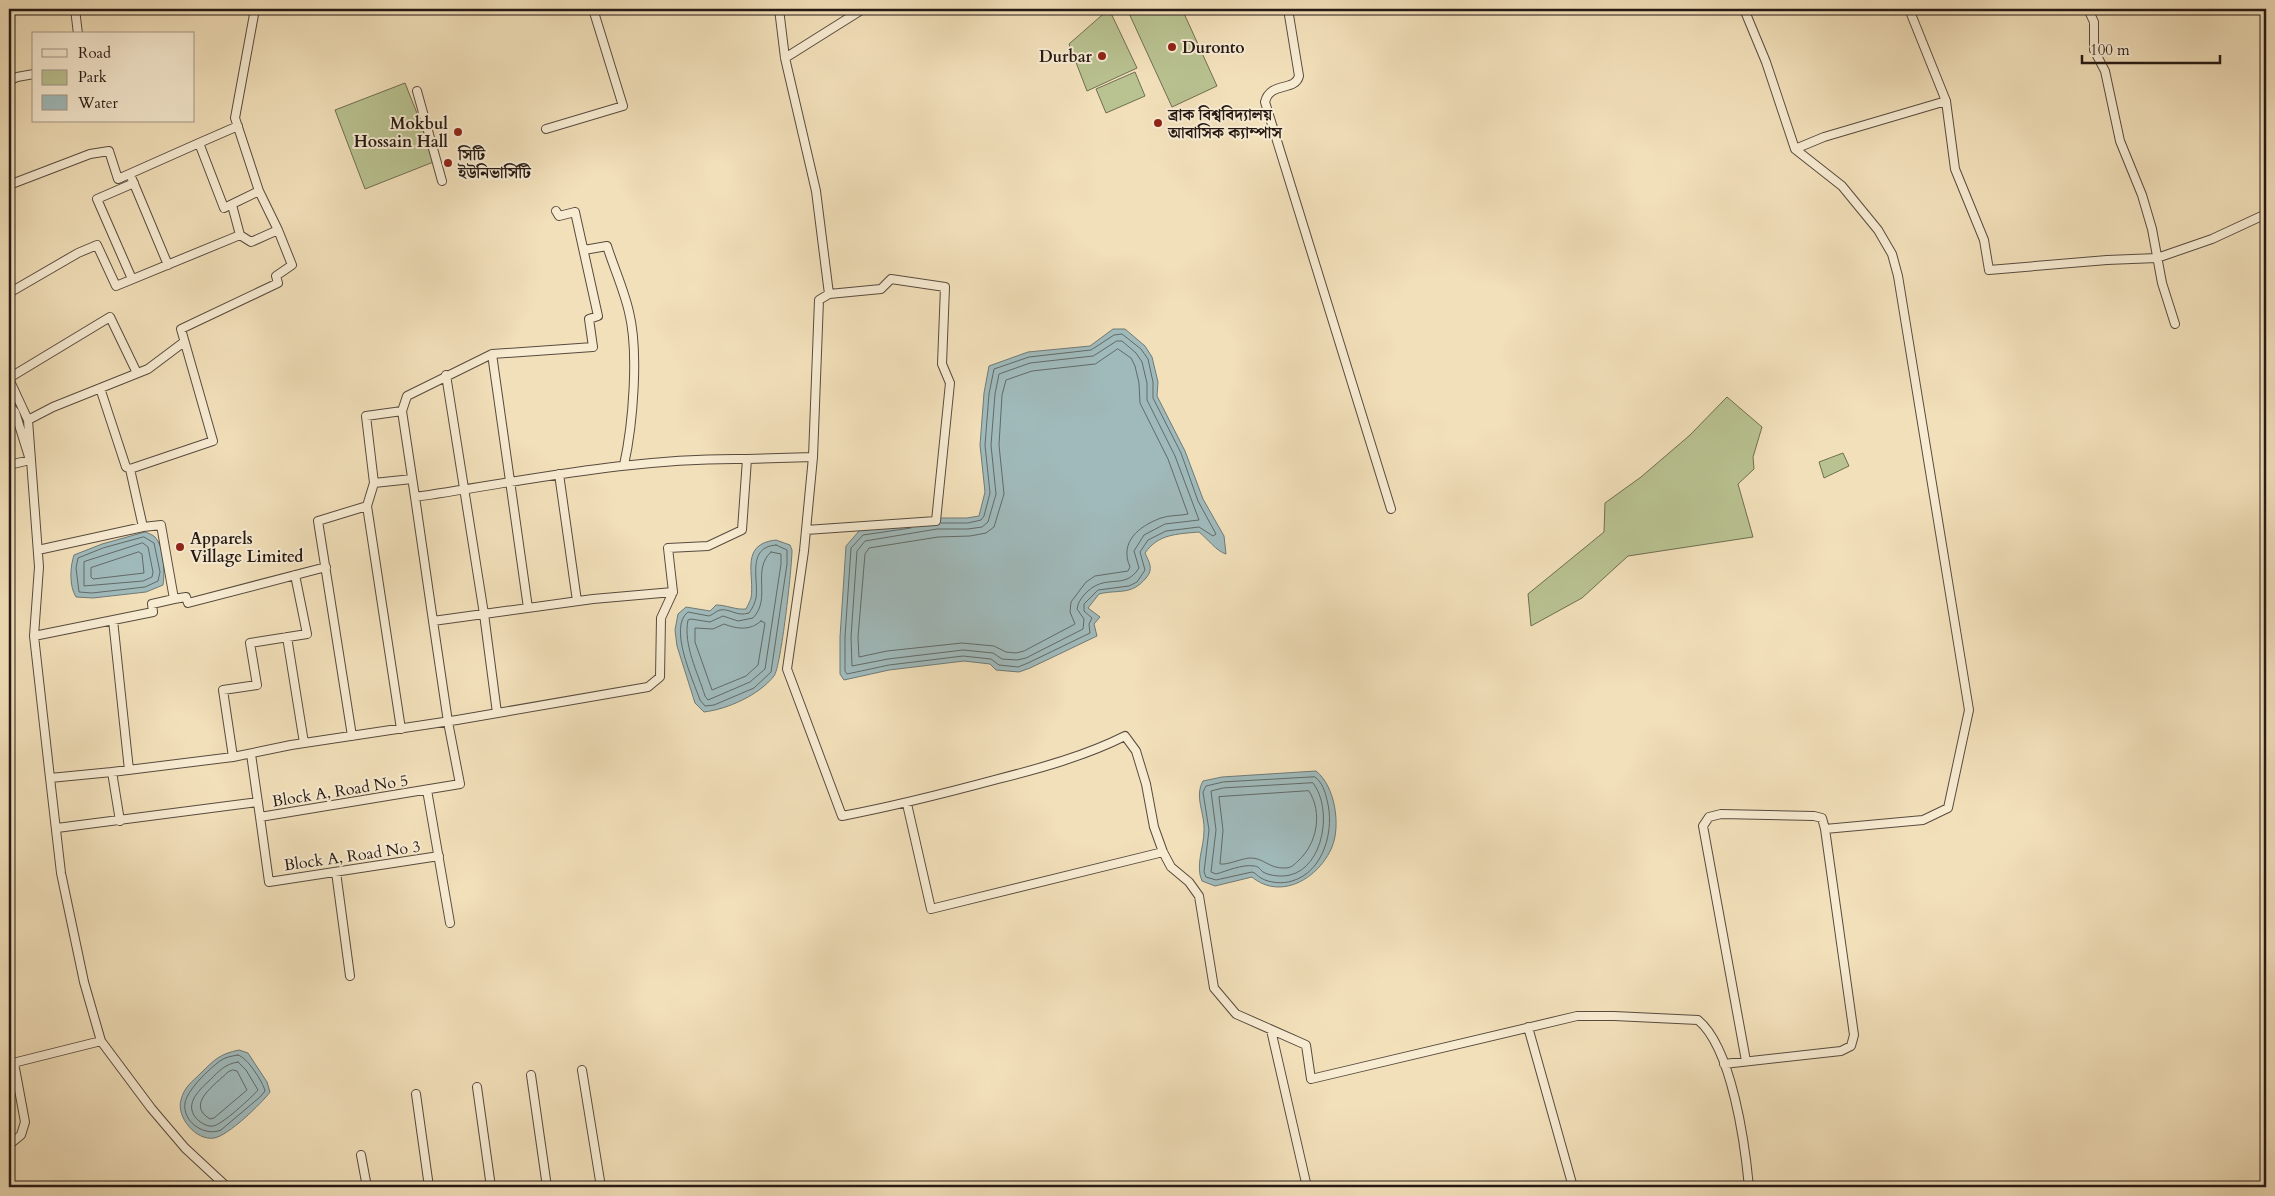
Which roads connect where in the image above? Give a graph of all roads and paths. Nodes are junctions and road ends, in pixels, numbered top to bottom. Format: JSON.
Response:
{"nodes":[{"id":1,"x":76,"y":9,"type":"edge"},
{"id":2,"x":256,"y":9,"type":"edge"},
{"id":3,"x":593,"y":9,"type":"edge"},
{"id":4,"x":779,"y":9,"type":"edge"},
{"id":5,"x":863,"y":9,"type":"edge"},
{"id":6,"x":1288,"y":9,"type":"edge"},
{"id":7,"x":1744,"y":9,"type":"edge"},
{"id":8,"x":1909,"y":9,"type":"edge"},
{"id":9,"x":2088,"y":9,"type":"edge"},
{"id":10,"x":78,"y":32,"type":"edge"},
{"id":11,"x":785,"y":58,"type":"junction"},
{"id":12,"x":32,"y":74,"type":"edge"},
{"id":13,"x":9,"y":81,"type":"edge"},
{"id":14,"x":417,"y":91,"type":"dead end"},
{"id":15,"x":1946,"y":101,"type":"junction"},
{"id":16,"x":238,"y":126,"type":"junction"},
{"id":17,"x":546,"y":129,"type":"dead end"},
{"id":18,"x":199,"y":143,"type":"junction"},
{"id":19,"x":1795,"y":149,"type":"junction"},
{"id":20,"x":130,"y":173,"type":"junction"},
{"id":21,"x":442,"y":181,"type":"dead end"},
{"id":22,"x":134,"y":183,"type":"junction"},
{"id":23,"x":9,"y":185,"type":"edge"},
{"id":24,"x":259,"y":191,"type":"junction"},
{"id":25,"x":232,"y":205,"type":"junction"},
{"id":26,"x":556,"y":211,"type":"dead end"},
{"id":27,"x":2266,"y":214,"type":"edge"},
{"id":28,"x":278,"y":230,"type":"junction"},
{"id":29,"x":240,"y":235,"type":"junction"},
{"id":30,"x":584,"y":250,"type":"junction"},
{"id":31,"x":2157,"y":258,"type":"junction"},
{"id":32,"x":168,"y":264,"type":"junction"},
{"id":33,"x":132,"y":279,"type":"junction"},
{"id":34,"x":9,"y":293,"type":"edge"},
{"id":35,"x":828,"y":294,"type":"junction"},
{"id":36,"x":2175,"y":324,"type":"dead end"},
{"id":37,"x":184,"y":342,"type":"junction"},
{"id":38,"x":492,"y":354,"type":"junction"},
{"id":39,"x":137,"y":374,"type":"junction"},
{"id":40,"x":446,"y":375,"type":"junction"},
{"id":41,"x":9,"y":379,"type":"edge"},
{"id":42,"x":100,"y":388,"type":"junction"},
{"id":43,"x":9,"y":405,"type":"edge"},
{"id":44,"x":402,"y":411,"type":"junction"},
{"id":45,"x":28,"y":420,"type":"junction"},
{"id":46,"x":813,"y":457,"type":"junction"},
{"id":47,"x":747,"y":459,"type":"junction"},
{"id":48,"x":30,"y":460,"type":"junction"},
{"id":49,"x":9,"y":465,"type":"edge"},
{"id":50,"x":624,"y":465,"type":"junction"},
{"id":51,"x":130,"y":469,"type":"junction"},
{"id":52,"x":559,"y":474,"type":"junction"},
{"id":53,"x":412,"y":479,"type":"junction"},
{"id":54,"x":510,"y":481,"type":"junction"},
{"id":55,"x":374,"y":483,"type":"junction"},
{"id":56,"x":464,"y":490,"type":"junction"},
{"id":57,"x":415,"y":497,"type":"junction"},
{"id":58,"x":367,"y":506,"type":"junction"},
{"id":59,"x":1391,"y":509,"type":"dead end"},
{"id":60,"x":143,"y":527,"type":"junction"},
{"id":61,"x":806,"y":530,"type":"junction"},
{"id":62,"x":38,"y":550,"type":"junction"},
{"id":63,"x":326,"y":567,"type":"junction"},
{"id":64,"x":295,"y":575,"type":"junction"},
{"id":65,"x":673,"y":592,"type":"junction"},
{"id":66,"x":174,"y":599,"type":"junction"},
{"id":67,"x":577,"y":601,"type":"junction"},
{"id":68,"x":528,"y":608,"type":"junction"},
{"id":69,"x":484,"y":614,"type":"junction"},
{"id":70,"x":113,"y":620,"type":"junction"},
{"id":71,"x":433,"y":622,"type":"junction"},
{"id":72,"x":34,"y":636,"type":"junction"},
{"id":73,"x":287,"y":637,"type":"junction"},
{"id":74,"x":497,"y":713,"type":"junction"},
{"id":75,"x":448,"y":722,"type":"junction"},
{"id":76,"x":401,"y":729,"type":"junction"},
{"id":77,"x":352,"y":736,"type":"junction"},
{"id":78,"x":304,"y":743,"type":"junction"},
{"id":79,"x":251,"y":754,"type":"junction"},
{"id":80,"x":233,"y":757,"type":"junction"},
{"id":81,"x":129,"y":770,"type":"junction"},
{"id":82,"x":112,"y":772,"type":"junction"},
{"id":83,"x":50,"y":778,"type":"junction"},
{"id":84,"x":427,"y":790,"type":"junction"},
{"id":85,"x":258,"y":802,"type":"junction"},
{"id":86,"x":907,"y":804,"type":"junction"},
{"id":87,"x":260,"y":817,"type":"junction"},
{"id":88,"x":120,"y":821,"type":"junction"},
{"id":89,"x":57,"y":828,"type":"junction"},
{"id":90,"x":1825,"y":830,"type":"junction"},
{"id":91,"x":1163,"y":852,"type":"junction"},
{"id":92,"x":439,"y":856,"type":"junction"},
{"id":93,"x":336,"y":872,"type":"junction"},
{"id":94,"x":450,"y":924,"type":"dead end"},
{"id":95,"x":350,"y":976,"type":"dead end"},
{"id":96,"x":1528,"y":1027,"type":"junction"},
{"id":97,"x":1271,"y":1030,"type":"junction"},
{"id":98,"x":100,"y":1041,"type":"junction"},
{"id":99,"x":1746,"y":1061,"type":"junction"},
{"id":100,"x":11,"y":1063,"type":"edge"},
{"id":101,"x":1724,"y":1064,"type":"junction"},
{"id":102,"x":582,"y":1070,"type":"dead end"},
{"id":103,"x":531,"y":1075,"type":"dead end"},
{"id":104,"x":477,"y":1087,"type":"dead end"},
{"id":105,"x":416,"y":1094,"type":"dead end"},
{"id":106,"x":9,"y":1145,"type":"edge"},
{"id":107,"x":361,"y":1155,"type":"dead end"},
{"id":108,"x":227,"y":1187,"type":"edge"},
{"id":109,"x":367,"y":1187,"type":"edge"},
{"id":110,"x":429,"y":1187,"type":"edge"},
{"id":111,"x":491,"y":1187,"type":"edge"},
{"id":112,"x":547,"y":1187,"type":"edge"},
{"id":113,"x":601,"y":1187,"type":"edge"},
{"id":114,"x":1307,"y":1187,"type":"edge"},
{"id":115,"x":1572,"y":1187,"type":"edge"},
{"id":116,"x":1749,"y":1187,"type":"edge"}],
"edges":[{"from":1,"to":10,"type":"street"},
{"from":2,"to":16,"type":"street"},
{"from":3,"to":17,"type":"street"},
{"from":4,"to":11,"type":"street"},
{"from":5,"to":11,"type":"street"},
{"from":6,"to":59,"type":"street"},
{"from":7,"to":19,"type":"street"},
{"from":8,"to":15,"type":"street"},
{"from":9,"to":31,"type":"street"},
{"from":11,"to":35,"type":"street"},
{"from":12,"to":13,"type":"street"},
{"from":14,"to":21,"type":"street"},
{"from":15,"to":19,"type":"street"},
{"from":15,"to":31,"type":"street"},
{"from":16,"to":18,"type":"street"},
{"from":16,"to":24,"type":"street"},
{"from":18,"to":20,"type":"street"},
{"from":18,"to":25,"type":"street"},
{"from":19,"to":90,"type":"street"},
{"from":20,"to":22,"type":"street"},
{"from":20,"to":23,"type":"street"},
{"from":22,"to":32,"type":"street"},
{"from":22,"to":33,"type":"street"},
{"from":24,"to":25,"type":"street"},
{"from":24,"to":28,"type":"street"},
{"from":25,"to":29,"type":"street"},
{"from":26,"to":30,"type":"street"},
{"from":27,"to":31,"type":"street"},
{"from":28,"to":29,"type":"street"},
{"from":28,"to":37,"type":"street"},
{"from":29,"to":32,"type":"street"},
{"from":30,"to":38,"type":"street"},
{"from":30,"to":50,"type":"street"},
{"from":31,"to":36,"type":"street"},
{"from":32,"to":33,"type":"street"},
{"from":33,"to":34,"type":"street"},
{"from":35,"to":46,"type":"street"},
{"from":35,"to":61,"type":"street"},
{"from":37,"to":39,"type":"street"},
{"from":37,"to":51,"type":"street"},
{"from":38,"to":40,"type":"street"},
{"from":38,"to":54,"type":"street"},
{"from":39,"to":41,"type":"street"},
{"from":39,"to":42,"type":"street"},
{"from":40,"to":44,"type":"street"},
{"from":40,"to":56,"type":"street"},
{"from":41,"to":45,"type":"street"},
{"from":42,"to":45,"type":"street"},
{"from":42,"to":51,"type":"street"},
{"from":43,"to":48,"type":"street"},
{"from":44,"to":53,"type":"street"},
{"from":44,"to":55,"type":"street"},
{"from":45,"to":48,"type":"street"},
{"from":46,"to":47,"type":"street"},
{"from":46,"to":61,"type":"street"},
{"from":47,"to":50,"type":"street"},
{"from":47,"to":65,"type":"street"},
{"from":48,"to":49,"type":"street"},
{"from":48,"to":62,"type":"street"},
{"from":50,"to":52,"type":"street"},
{"from":51,"to":60,"type":"street"},
{"from":52,"to":54,"type":"street"},
{"from":52,"to":67,"type":"street"},
{"from":53,"to":55,"type":"street"},
{"from":53,"to":57,"type":"street"},
{"from":54,"to":56,"type":"street"},
{"from":54,"to":68,"type":"street"},
{"from":55,"to":58,"type":"street"},
{"from":56,"to":57,"type":"street"},
{"from":56,"to":69,"type":"street"},
{"from":57,"to":71,"type":"street"},
{"from":58,"to":63,"type":"street"},
{"from":58,"to":76,"type":"street"},
{"from":60,"to":62,"type":"street"},
{"from":60,"to":66,"type":"street"},
{"from":61,"to":86,"type":"street"},
{"from":62,"to":72,"type":"street"},
{"from":63,"to":64,"type":"street"},
{"from":63,"to":77,"type":"street"},
{"from":64,"to":66,"type":"street"},
{"from":64,"to":73,"type":"street"},
{"from":65,"to":67,"type":"street"},
{"from":65,"to":74,"type":"street"},
{"from":66,"to":70,"type":"street"},
{"from":67,"to":68,"type":"street"},
{"from":68,"to":69,"type":"street"},
{"from":69,"to":71,"type":"street"},
{"from":69,"to":74,"type":"street"},
{"from":70,"to":72,"type":"street"},
{"from":70,"to":81,"type":"street"},
{"from":71,"to":75,"type":"street"},
{"from":72,"to":83,"type":"street"},
{"from":73,"to":78,"type":"street"},
{"from":73,"to":80,"type":"street"},
{"from":74,"to":75,"type":"street"},
{"from":75,"to":76,"type":"street"},
{"from":75,"to":84,"type":"street","name":"Block A, Road No 5"},
{"from":76,"to":77,"type":"street"},
{"from":77,"to":78,"type":"street"},
{"from":78,"to":79,"type":"street"},
{"from":79,"to":80,"type":"street"},
{"from":79,"to":85,"type":"street","name":"Block A, Road No 5"},
{"from":80,"to":81,"type":"street"},
{"from":81,"to":82,"type":"street"},
{"from":82,"to":83,"type":"street"},
{"from":82,"to":88,"type":"street"},
{"from":83,"to":89,"type":"street"},
{"from":84,"to":87,"type":"street","name":"Block A, Road No 5"},
{"from":84,"to":92,"type":"street"},
{"from":85,"to":87,"type":"street","name":"Block A, Road No 5"},
{"from":85,"to":88,"type":"street"},
{"from":86,"to":91,"type":"street"},
{"from":86,"to":91,"type":"street"},
{"from":87,"to":93,"type":"street","name":"Block A, Road No 3"},
{"from":88,"to":89,"type":"street"},
{"from":89,"to":98,"type":"street"},
{"from":90,"to":99,"type":"street"},
{"from":90,"to":99,"type":"street"},
{"from":91,"to":97,"type":"street"},
{"from":92,"to":93,"type":"street","name":"Block A, Road No 3"},
{"from":92,"to":94,"type":"street"},
{"from":93,"to":95,"type":"street"},
{"from":96,"to":97,"type":"street"},
{"from":96,"to":101,"type":"street"},
{"from":96,"to":115,"type":"street"},
{"from":97,"to":114,"type":"street"},
{"from":98,"to":100,"type":"street"},
{"from":98,"to":108,"type":"street"},
{"from":99,"to":101,"type":"street"},
{"from":100,"to":106,"type":"street"},
{"from":101,"to":116,"type":"street"},
{"from":102,"to":113,"type":"street"},
{"from":103,"to":112,"type":"street"},
{"from":104,"to":111,"type":"street"},
{"from":105,"to":110,"type":"street"},
{"from":107,"to":109,"type":"street"}]}
